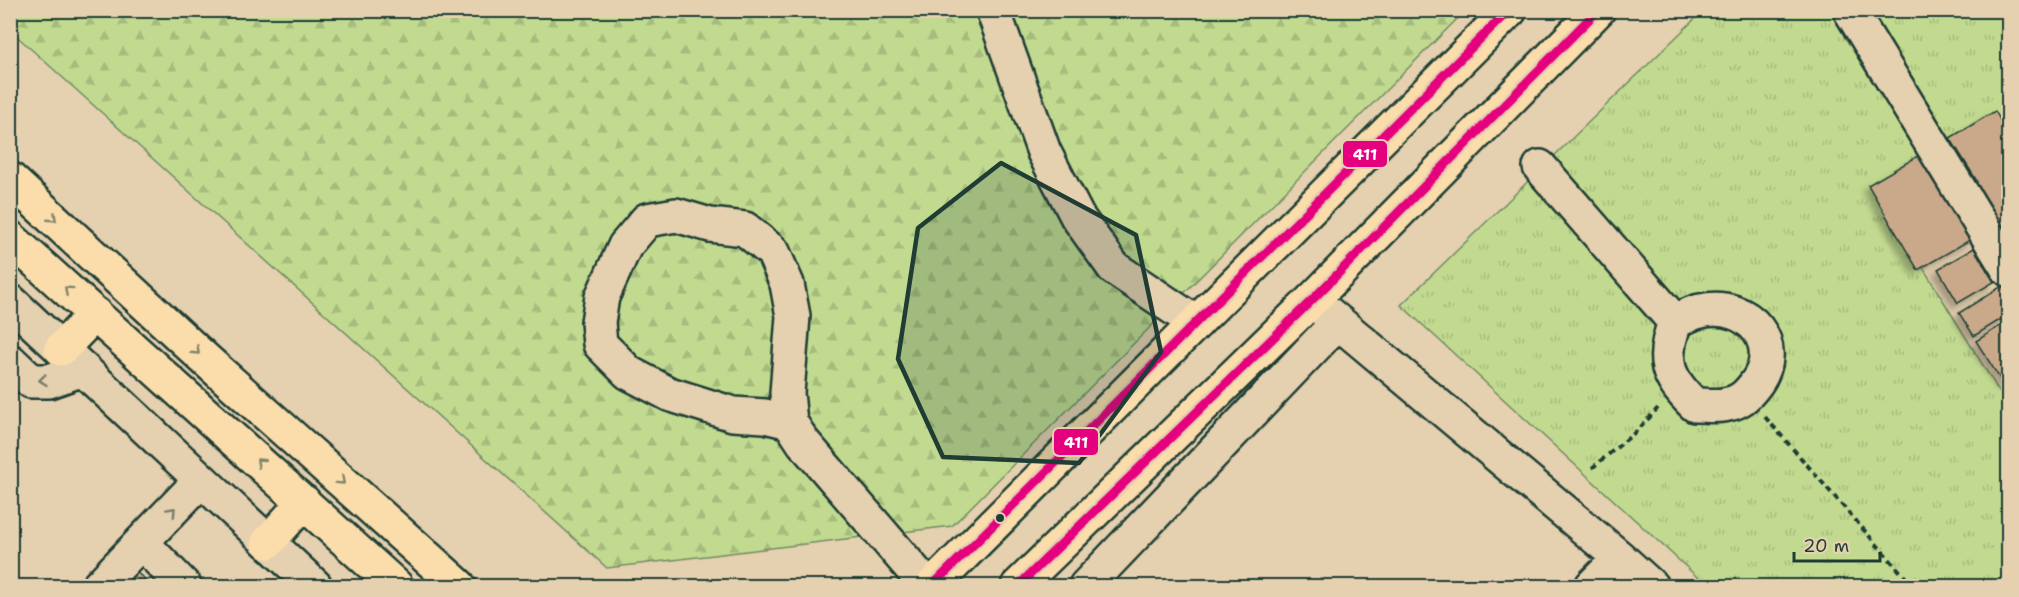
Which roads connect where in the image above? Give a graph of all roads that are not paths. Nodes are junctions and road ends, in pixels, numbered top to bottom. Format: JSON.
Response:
{"nodes":[{"id":1,"x":993,"y":10,"type":"edge"},
{"id":2,"x":1510,"y":10,"type":"edge"},
{"id":3,"x":1598,"y":10,"type":"edge"},
{"id":4,"x":1850,"y":10,"type":"edge"},
{"id":5,"x":1540,"y":167,"type":"dead end"},
{"id":6,"x":10,"y":178,"type":"edge"},
{"id":7,"x":10,"y":238,"type":"edge"},
{"id":8,"x":2008,"y":269,"type":"edge"},
{"id":9,"x":1312,"y":300,"type":"junction"},
{"id":10,"x":10,"y":301,"type":"edge"},
{"id":11,"x":95,"y":314,"type":"junction"},
{"id":12,"x":1338,"y":322,"type":"junction"},
{"id":13,"x":1675,"y":322,"type":"junction"},
{"id":14,"x":1196,"y":323,"type":"junction"},
{"id":15,"x":72,"y":359,"type":"junction"},
{"id":16,"x":10,"y":361,"type":"edge"},
{"id":17,"x":790,"y":422,"type":"junction"},
{"id":18,"x":201,"y":480,"type":"junction"},
{"id":19,"x":304,"y":502,"type":"junction"},
{"id":20,"x":268,"y":542,"type":"junction"},
{"id":21,"x":142,"y":543,"type":"junction"},
{"id":22,"x":1620,"y":558,"type":"junction"},
{"id":23,"x":99,"y":586,"type":"edge"},
{"id":24,"x":184,"y":586,"type":"edge"},
{"id":25,"x":315,"y":586,"type":"edge"},
{"id":26,"x":396,"y":586,"type":"edge"},
{"id":27,"x":459,"y":586,"type":"edge"},
{"id":28,"x":929,"y":586,"type":"edge"},
{"id":29,"x":1018,"y":586,"type":"edge"},
{"id":30,"x":1086,"y":586,"type":"edge"},
{"id":31,"x":1592,"y":586,"type":"edge"},
{"id":32,"x":1652,"y":586,"type":"edge"}],
"edges":[{"from":1,"to":14,"type":"street"},
{"from":2,"to":14,"type":"main road"},
{"from":3,"to":9,"type":"main road"},
{"from":4,"to":8,"type":"street"},
{"from":5,"to":13,"type":"street"},
{"from":6,"to":27,"type":"main road","one_way":true},
{"from":11,"to":7,"type":"main road","one_way":true},
{"from":9,"to":12,"type":"street"},
{"from":9,"to":29,"type":"main road"},
{"from":10,"to":15,"type":"street"},
{"from":11,"to":15,"type":"main road"},
{"from":19,"to":11,"type":"main road","one_way":true},
{"from":12,"to":22,"type":"street"},
{"from":12,"to":30,"type":"street"},
{"from":13,"to":13,"type":"street"},
{"from":14,"to":28,"type":"main road"},
{"from":15,"to":16,"type":"street","one_way":true},
{"from":15,"to":18,"type":"street"},
{"from":17,"to":17,"type":"street"},
{"from":17,"to":28,"type":"street"},
{"from":18,"to":20,"type":"street"},
{"from":21,"to":18,"type":"street","one_way":true},
{"from":19,"to":20,"type":"main road"},
{"from":19,"to":26,"type":"main road"},
{"from":20,"to":25,"type":"street"},
{"from":21,"to":23,"type":"street"},
{"from":21,"to":24,"type":"street"},
{"from":22,"to":31,"type":"street"},
{"from":22,"to":32,"type":"street"}]}
